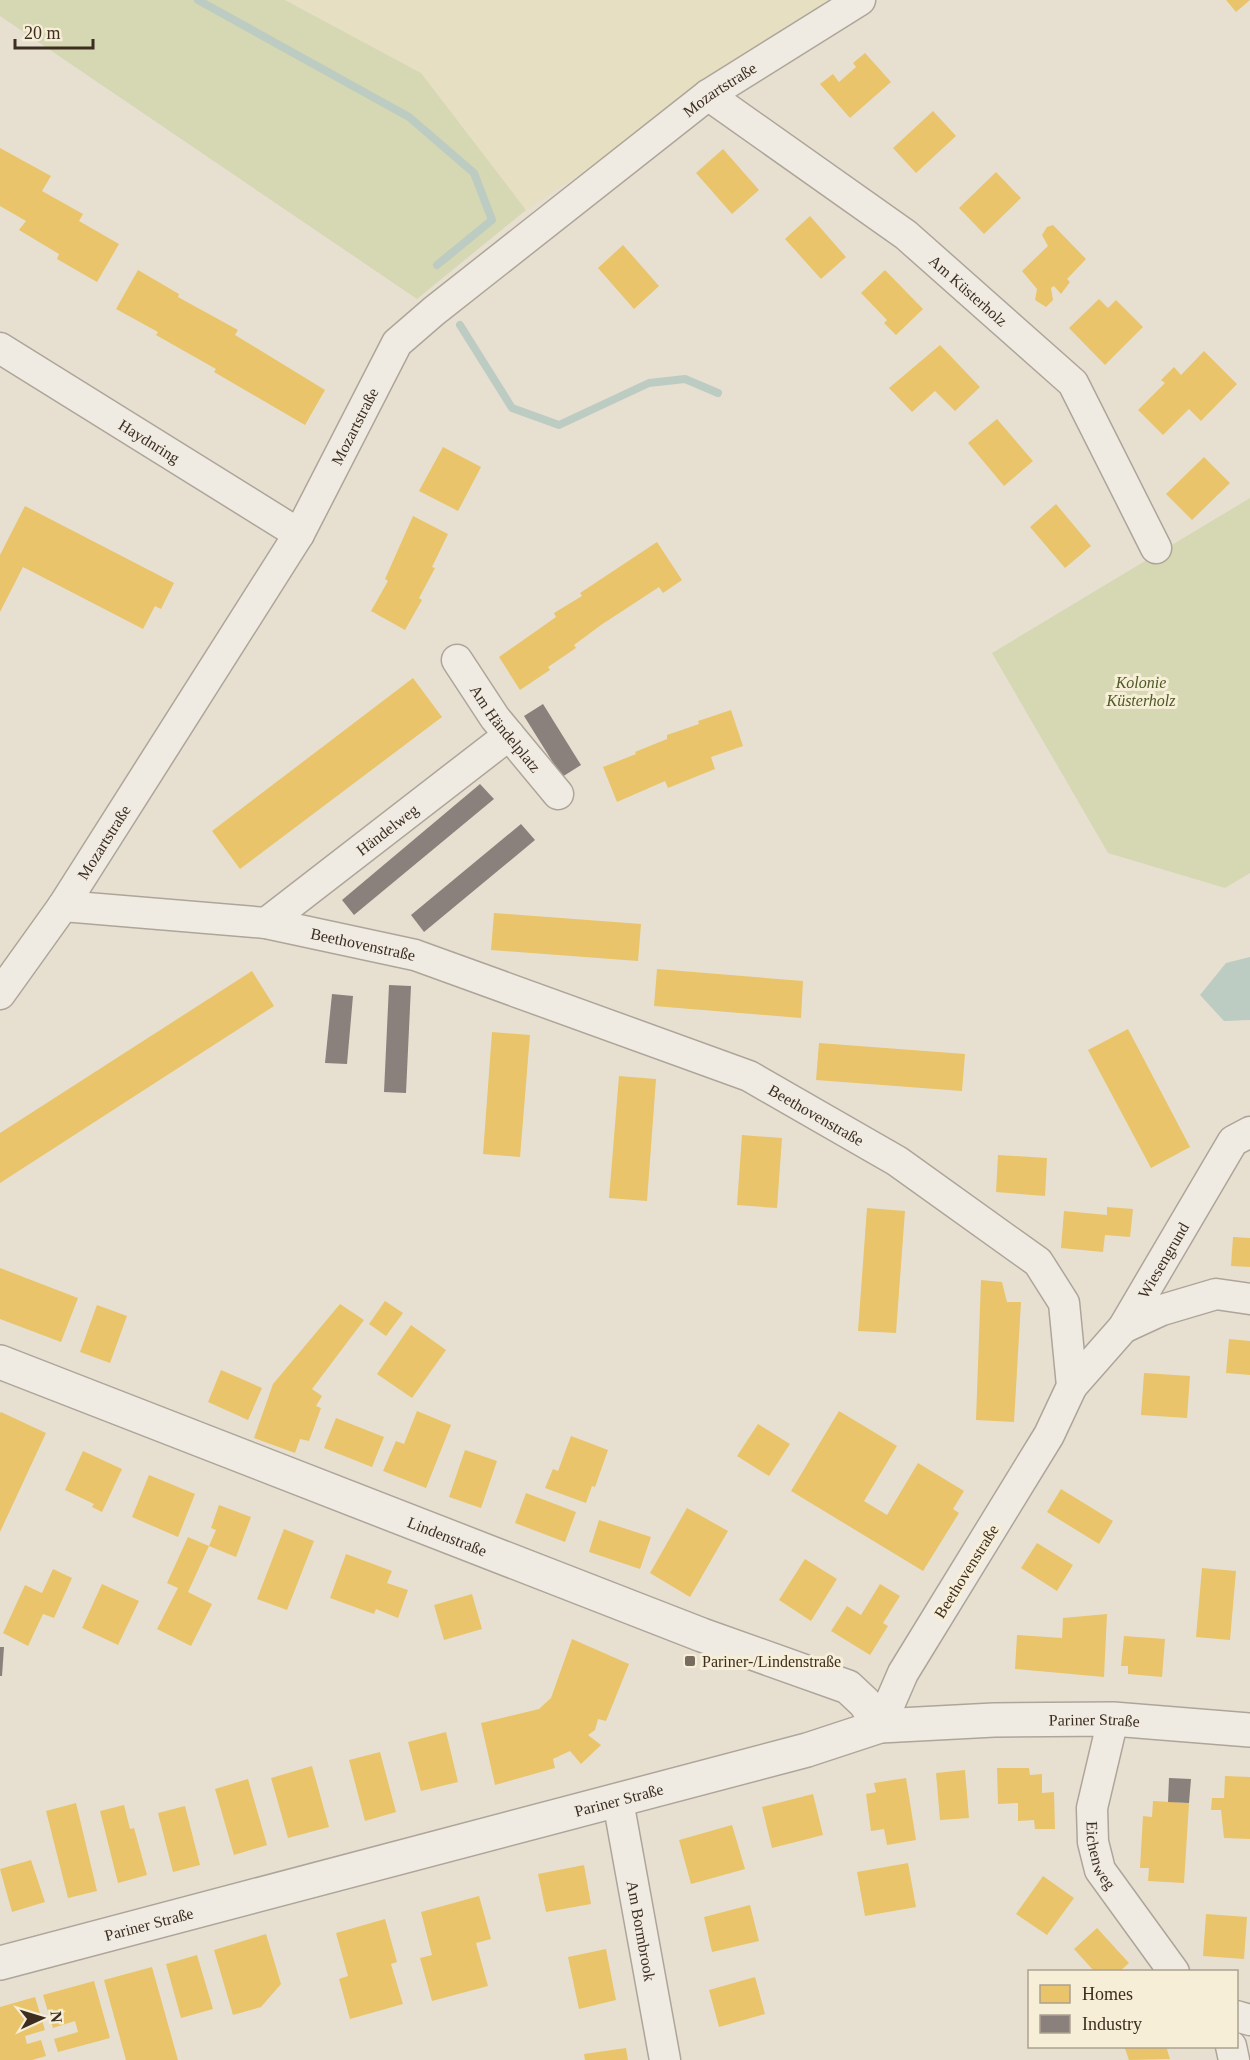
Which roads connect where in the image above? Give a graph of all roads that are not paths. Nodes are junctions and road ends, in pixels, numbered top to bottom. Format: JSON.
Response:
{"nodes":[{"id":1,"x":860,"y":0,"type":"edge"},
{"id":2,"x":708,"y":95,"type":"junction"},
{"id":3,"x":0,"y":348,"type":"edge"},
{"id":4,"x":299,"y":534,"type":"junction"},
{"id":5,"x":1156,"y":548,"type":"dead end"},
{"id":6,"x":457,"y":660,"type":"dead end"},
{"id":7,"x":509,"y":735,"type":"junction"},
{"id":8,"x":558,"y":794,"type":"dead end"},
{"id":9,"x":63,"y":906,"type":"junction"},
{"id":10,"x":266,"y":923,"type":"junction"},
{"id":11,"x":0,"y":994,"type":"edge"},
{"id":12,"x":1250,"y":1132,"type":"edge"},
{"id":13,"x":1250,"y":1299,"type":"edge"},
{"id":14,"x":1123,"y":1328,"type":"junction"},
{"id":15,"x":0,"y":1362,"type":"edge"},
{"id":16,"x":1072,"y":1386,"type":"junction"},
{"id":17,"x":1113,"y":1719,"type":"junction"},
{"id":18,"x":880,"y":1726,"type":"junction"},
{"id":19,"x":1250,"y":1730,"type":"edge"},
{"id":20,"x":618,"y":1801,"type":"junction"},
{"id":21,"x":0,"y":1963,"type":"edge"},
{"id":22,"x":1173,"y":1970,"type":"edge"},
{"id":23,"x":665,"y":2060,"type":"edge"}],
"edges":[{"from":1,"to":2,"type":"street","name":"Mozartstraße"},
{"from":2,"to":4,"type":"street","name":"Mozartstraße"},
{"from":2,"to":5,"type":"street","name":"Am Küsterholz"},
{"from":3,"to":4,"type":"street","name":"Haydnring"},
{"from":4,"to":9,"type":"street","name":"Mozartstraße"},
{"from":6,"to":7,"type":"street","name":"Am Händelplatz"},
{"from":7,"to":8,"type":"street","name":"Am Händelplatz"},
{"from":7,"to":10,"type":"street","name":"Händelweg"},
{"from":9,"to":10,"type":"street","name":"Beethovenstraße"},
{"from":9,"to":11,"type":"street","name":"Mozartstraße"},
{"from":10,"to":16,"type":"street","name":"Beethovenstraße"},
{"from":12,"to":14,"type":"street","name":"Wiesengrund"},
{"from":13,"to":14,"type":"street"},
{"from":14,"to":16,"type":"street","name":"Wiesengrund"},
{"from":15,"to":18,"type":"street","name":"Lindenstraße"},
{"from":16,"to":18,"type":"street","name":"Beethovenstraße"},
{"from":17,"to":18,"type":"street","name":"Pariner Straße"},
{"from":17,"to":19,"type":"street","name":"Pariner Straße"},
{"from":17,"to":22,"type":"street","name":"Eichenweg"},
{"from":18,"to":20,"type":"street","name":"Pariner Straße"},
{"from":20,"to":21,"type":"street","name":"Pariner Straße"},
{"from":20,"to":23,"type":"street","name":"Am Bormbrook"}]}
